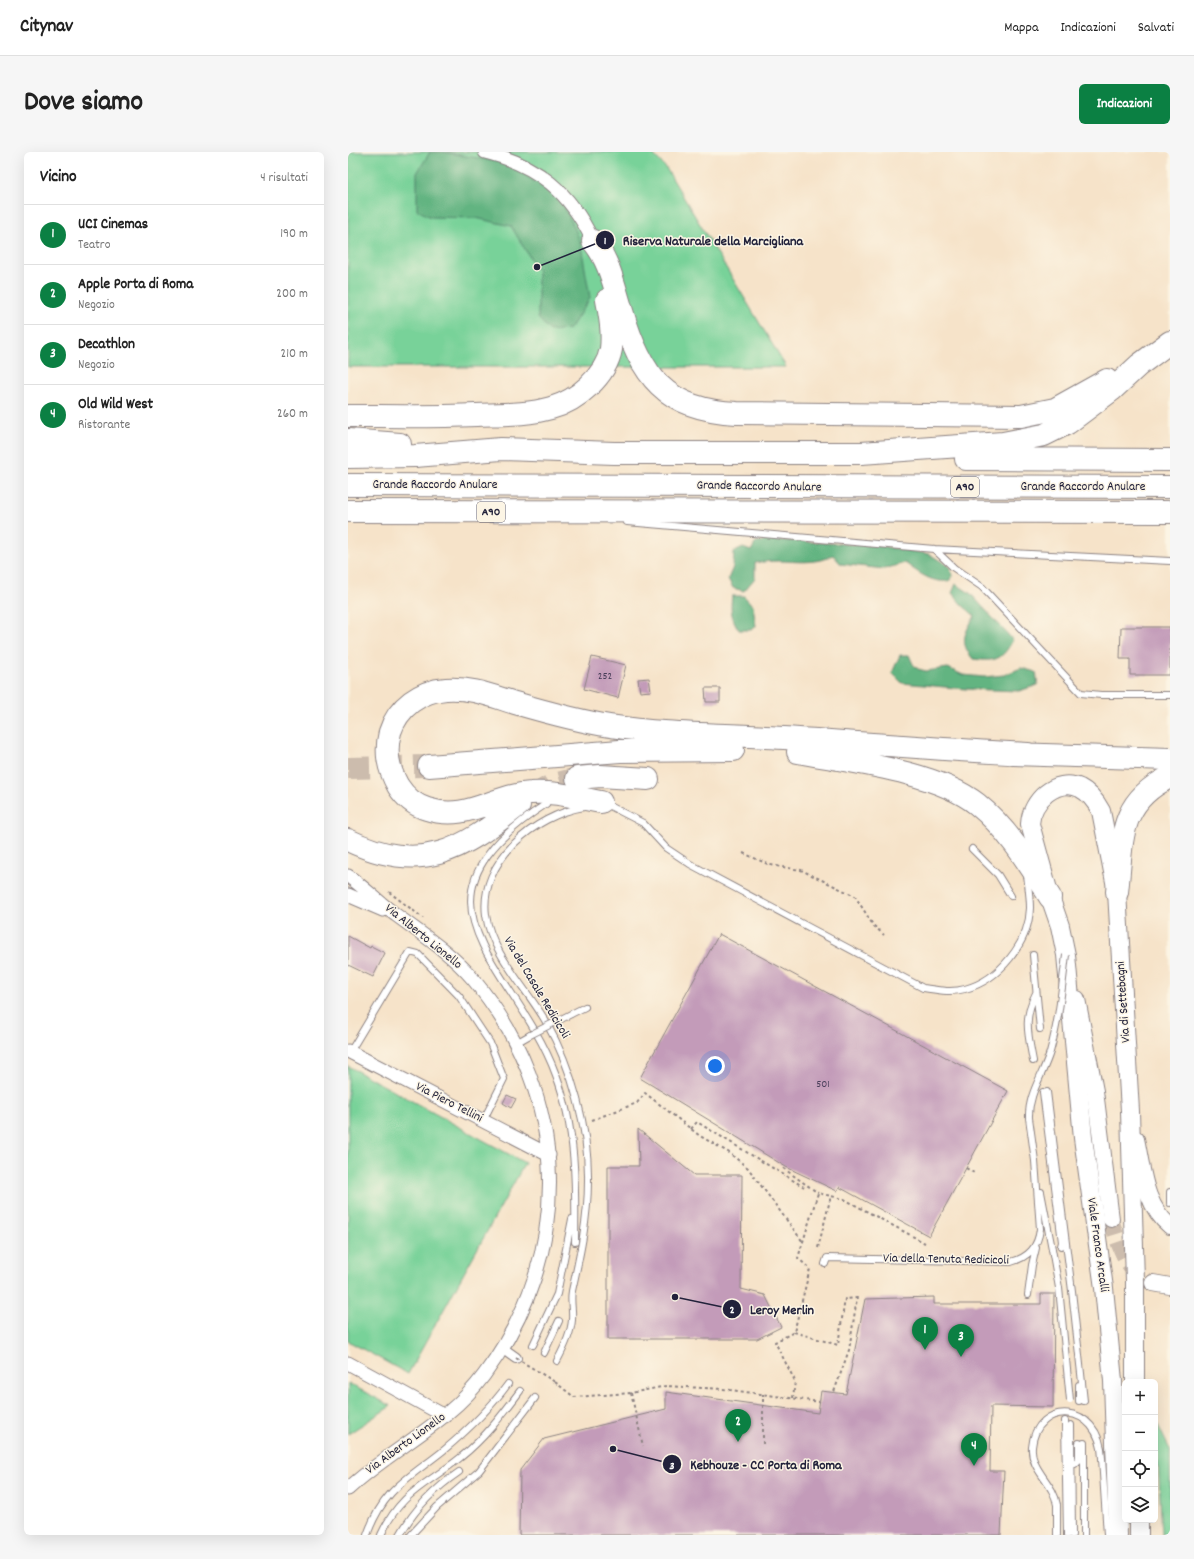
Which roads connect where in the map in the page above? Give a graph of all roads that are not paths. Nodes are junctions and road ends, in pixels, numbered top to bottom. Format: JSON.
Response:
{"nodes":[{"id":1,"x":485,"y":152,"type":"edge"},
{"id":2,"x":594,"y":241,"type":"junction"},
{"id":3,"x":1170,"y":342,"type":"edge"},
{"id":4,"x":1139,"y":365,"type":"junction"},
{"id":5,"x":348,"y":416,"type":"edge"},
{"id":6,"x":348,"y":440,"type":"edge"},
{"id":7,"x":501,"y":450,"type":"junction"},
{"id":8,"x":861,"y":453,"type":"junction"},
{"id":9,"x":348,"y":457,"type":"edge"},
{"id":10,"x":1170,"y":460,"type":"edge"},
{"id":11,"x":348,"y":485,"type":"edge"},
{"id":12,"x":1170,"y":487,"type":"edge"},
{"id":13,"x":348,"y":511,"type":"edge"},
{"id":14,"x":492,"y":512,"type":"junction"},
{"id":15,"x":1170,"y":512,"type":"edge"},
{"id":16,"x":628,"y":517,"type":"junction"},
{"id":17,"x":585,"y":519,"type":"dead end"},
{"id":18,"x":934,"y":549,"type":"junction"},
{"id":19,"x":1170,"y":561,"type":"edge"},
{"id":20,"x":1170,"y":695,"type":"edge"},
{"id":21,"x":798,"y":752,"type":"junction"},
{"id":22,"x":1028,"y":754,"type":"junction"},
{"id":23,"x":1170,"y":759,"type":"edge"},
{"id":24,"x":429,"y":766,"type":"tunnel mouth"},
{"id":25,"x":1170,"y":777,"type":"edge"},
{"id":26,"x":577,"y":778,"type":"tunnel mouth"},
{"id":27,"x":648,"y":779,"type":"dead end"},
{"id":28,"x":601,"y":802,"type":"junction"},
{"id":29,"x":546,"y":804,"type":"dead end"},
{"id":30,"x":519,"y":805,"type":"tunnel mouth"},
{"id":31,"x":348,"y":840,"type":"edge"},
{"id":32,"x":972,"y":849,"type":"dead end"},
{"id":33,"x":1025,"y":859,"type":"junction"},
{"id":34,"x":348,"y":876,"type":"edge"},
{"id":35,"x":1117,"y":892,"type":"junction"},
{"id":36,"x":348,"y":895,"type":"edge"},
{"id":37,"x":1011,"y":896,"type":"dead end"},
{"id":38,"x":1050,"y":897,"type":"junction"},
{"id":39,"x":396,"y":915,"type":"junction"},
{"id":40,"x":1033,"y":955,"type":"dead end"},
{"id":41,"x":1066,"y":955,"type":"junction"},
{"id":42,"x":1036,"y":992,"type":"junction"},
{"id":43,"x":585,"y":1007,"type":"dead end"},
{"id":44,"x":1040,"y":1029,"type":"dead end"},
{"id":45,"x":516,"y":1043,"type":"junction"},
{"id":46,"x":349,"y":1052,"type":"edge"},
{"id":47,"x":1033,"y":1061,"type":"dead end"},
{"id":48,"x":1130,"y":1111,"type":"junction"},
{"id":49,"x":483,"y":1121,"type":"junction"},
{"id":50,"x":549,"y":1155,"type":"junction"},
{"id":51,"x":1036,"y":1162,"type":"junction"},
{"id":52,"x":1170,"y":1192,"type":"edge"},
{"id":53,"x":1170,"y":1203,"type":"edge"},
{"id":54,"x":575,"y":1206,"type":"junction"},
{"id":55,"x":1112,"y":1219,"type":"tunnel mouth"},
{"id":56,"x":1170,"y":1226,"type":"edge"},
{"id":57,"x":1039,"y":1239,"type":"junction"},
{"id":58,"x":575,"y":1242,"type":"dead end"},
{"id":59,"x":1061,"y":1246,"type":"dead end"},
{"id":60,"x":826,"y":1261,"type":"dead end"},
{"id":61,"x":1153,"y":1283,"type":"tunnel mouth"},
{"id":62,"x":1170,"y":1286,"type":"edge"},
{"id":63,"x":1028,"y":1295,"type":"dead end"},
{"id":64,"x":559,"y":1321,"type":"dead end"},
{"id":65,"x":533,"y":1345,"type":"dead end"},
{"id":66,"x":502,"y":1348,"type":"junction"},
{"id":67,"x":544,"y":1353,"type":"dead end"},
{"id":68,"x":516,"y":1358,"type":"road end"},
{"id":69,"x":557,"y":1361,"type":"dead end"},
{"id":70,"x":348,"y":1363,"type":"edge"},
{"id":71,"x":1135,"y":1379,"type":"edge"},
{"id":72,"x":508,"y":1384,"type":"dead end"},
{"id":73,"x":520,"y":1391,"type":"dead end"},
{"id":74,"x":535,"y":1398,"type":"dead end"},
{"id":75,"x":1070,"y":1400,"type":"dead end"},
{"id":76,"x":1081,"y":1401,"type":"dead end"},
{"id":77,"x":445,"y":1416,"type":"junction"},
{"id":78,"x":1065,"y":1421,"type":"dead end"},
{"id":79,"x":1071,"y":1425,"type":"dead end"},
{"id":80,"x":1075,"y":1464,"type":"dead end"},
{"id":81,"x":459,"y":1472,"type":"dead end"},
{"id":82,"x":348,"y":1488,"type":"edge"},
{"id":83,"x":1139,"y":1523,"type":"edge"},
{"id":84,"x":367,"y":1535,"type":"edge"},
{"id":85,"x":381,"y":1535,"type":"edge"},
{"id":86,"x":400,"y":1535,"type":"edge"},
{"id":87,"x":411,"y":1535,"type":"edge"},
{"id":88,"x":1057,"y":1535,"type":"edge"},
{"id":89,"x":1067,"y":1535,"type":"edge"},
{"id":90,"x":1072,"y":1535,"type":"edge"},
{"id":91,"x":1084,"y":1535,"type":"edge"},
{"id":92,"x":1107,"y":1535,"type":"edge"},
{"id":93,"x":1118,"y":1535,"type":"edge"},
{"id":94,"x":1139,"y":1535,"type":"edge"}],
"edges":[{"from":1,"to":2,"type":"street"},
{"from":2,"to":4,"type":"highway"},
{"from":2,"to":5,"type":"highway"},
{"from":3,"to":4,"type":"highway"},
{"from":4,"to":8,"type":"highway"},
{"from":6,"to":7,"type":"highway"},
{"from":7,"to":8,"type":"highway"},
{"from":7,"to":9,"type":"highway"},
{"from":8,"to":10,"type":"highway"},
{"from":11,"to":12,"type":"highway","name":"Grande Raccordo Anulare","number":"A90"},
{"from":13,"to":14,"type":"highway","name":"Grande Raccordo Anulare","number":"A90"},
{"from":14,"to":16,"type":"highway","name":"Grande Raccordo Anulare","number":"A90"},
{"from":14,"to":17,"type":"lane"},
{"from":15,"to":16,"type":"highway","name":"Grande Raccordo Anulare","number":"A90"},
{"from":16,"to":18,"type":"lane"},
{"from":18,"to":19,"type":"lane"},
{"from":18,"to":20,"type":"lane"},
{"from":21,"to":22,"type":"highway"},
{"from":21,"to":24,"type":"highway"},
{"from":21,"to":33,"type":"highway"},
{"from":22,"to":23,"type":"highway"},
{"from":22,"to":28,"type":"highway"},
{"from":25,"to":35,"type":"highway"},
{"from":26,"to":27,"type":"highway"},
{"from":28,"to":33,"type":"lane"},
{"from":28,"to":69,"type":"lane","name":"Via del Casale Redicicoli"},
{"from":29,"to":54,"type":"lane"},
{"from":30,"to":31,"type":"highway"},
{"from":32,"to":37,"type":"lane"},
{"from":33,"to":38,"type":"highway"},
{"from":34,"to":39,"type":"street","name":"Via Alberto Lionello"},
{"from":35,"to":38,"type":"main road","name":"Via di Settebagni"},
{"from":35,"to":48,"type":"main road","name":"Via di Settebagni"},
{"from":36,"to":39,"type":"street"},
{"from":38,"to":41,"type":"main road"},
{"from":39,"to":45,"type":"street","name":"Via Alberto Lionello"},
{"from":40,"to":42,"type":"lane"},
{"from":41,"to":51,"type":"lane","bridge":true},
{"from":41,"to":55,"type":"street"},
{"from":41,"to":93,"type":"main road","name":"Viale Franco Arcalli"},
{"from":42,"to":44,"type":"lane"},
{"from":42,"to":47,"type":"lane"},
{"from":43,"to":45,"type":"lane","bridge":true},
{"from":45,"to":50,"type":"street","name":"Via Alberto Lionello"},
{"from":46,"to":49,"type":"street","name":"Via Piero Tellini"},
{"from":46,"to":49,"type":"lane"},
{"from":48,"to":56,"type":"street"},
{"from":48,"to":71,"type":"main road"},
{"from":49,"to":50,"type":"street","name":"Via Piero Tellini"},
{"from":50,"to":66,"type":"street","name":"Via Alberto Lionello"},
{"from":51,"to":57,"type":"lane"},
{"from":51,"to":75,"type":"lane","bridge":true},
{"from":52,"to":53,"type":"lane"},
{"from":54,"to":58,"type":"lane"},
{"from":54,"to":65,"type":"lane"},
{"from":57,"to":60,"type":"lane","name":"Via della Tenuta Redicicoli"},
{"from":57,"to":63,"type":"lane"},
{"from":59,"to":76,"type":"lane"},
{"from":61,"to":62,"type":"street"},
{"from":64,"to":67,"type":"lane"},
{"from":66,"to":68,"type":"street"},
{"from":66,"to":77,"type":"street","name":"Via Alberto Lionello"},
{"from":70,"to":77,"type":"street"},
{"from":72,"to":84,"type":"lane"},
{"from":73,"to":85,"type":"lane"},
{"from":74,"to":87,"type":"lane"},
{"from":77,"to":82,"type":"street","name":"Via Alberto Lionello"},
{"from":78,"to":89,"type":"lane"},
{"from":79,"to":90,"type":"lane"},
{"from":80,"to":91,"type":"lane"},
{"from":81,"to":86,"type":"lane"},
{"from":83,"to":94,"type":"main road"},
{"from":88,"to":92,"type":"lane","bridge":true}]}
